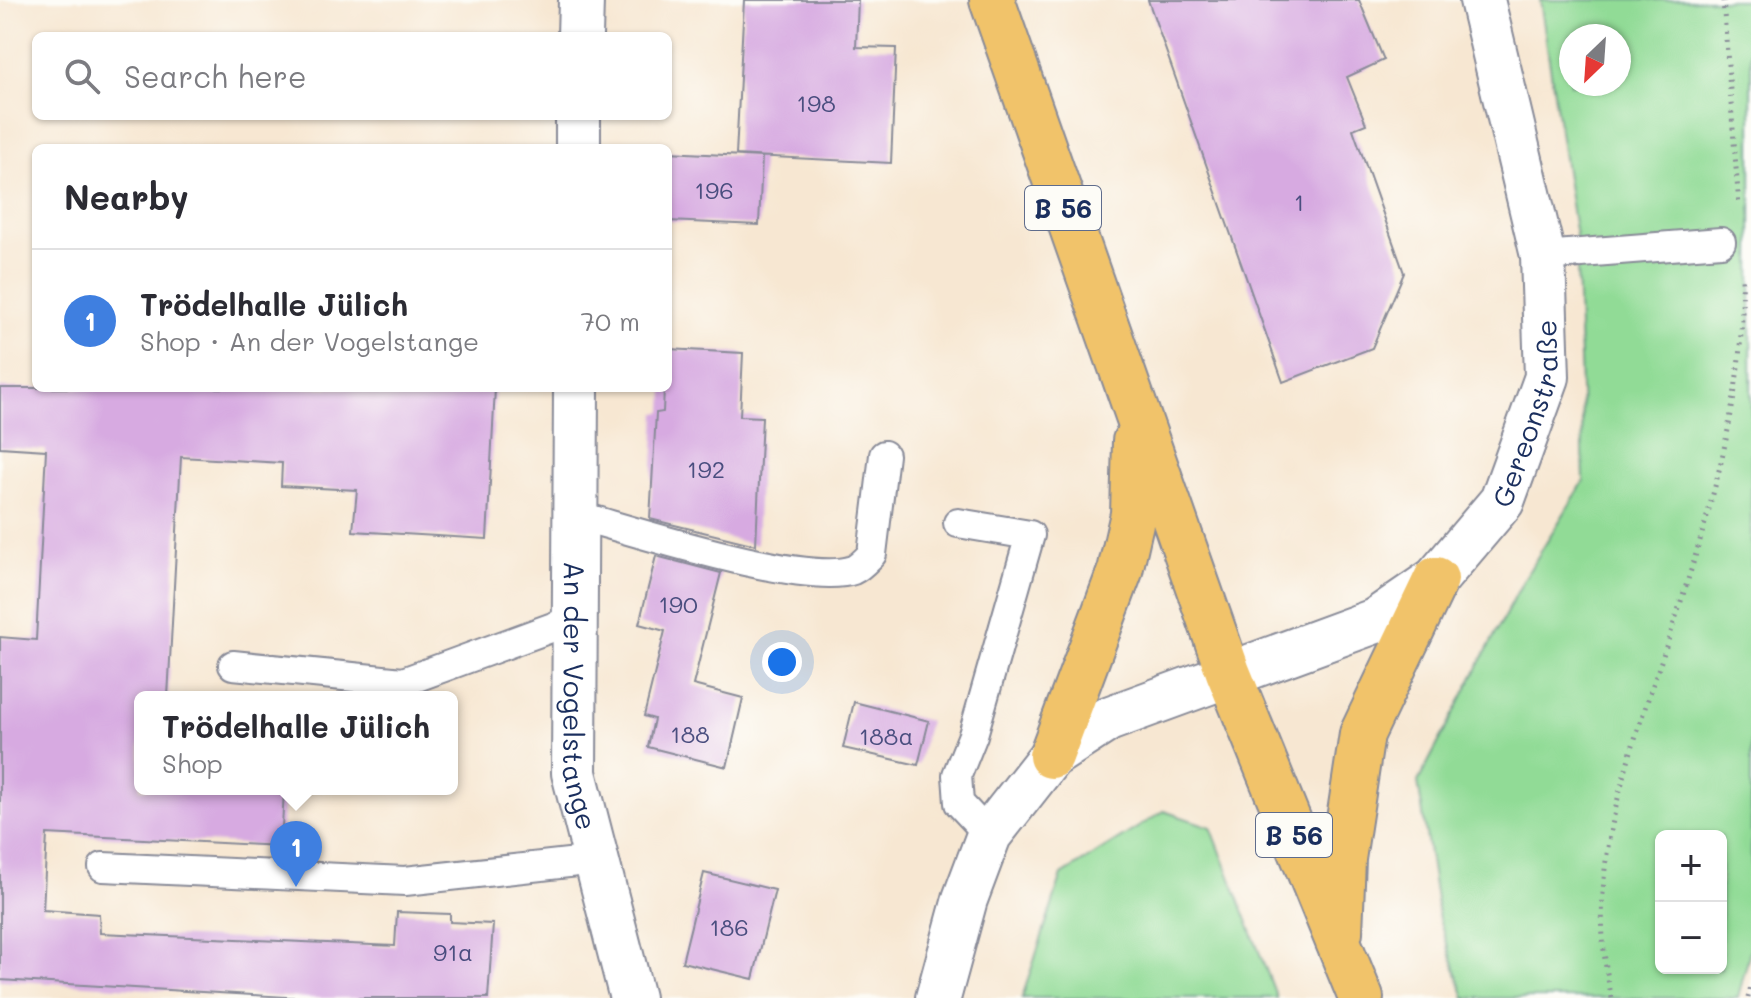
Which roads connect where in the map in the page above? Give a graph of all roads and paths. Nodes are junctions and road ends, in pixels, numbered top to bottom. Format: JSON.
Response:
{"nodes":[{"id":1,"x":581,"y":0,"type":"edge"},
{"id":2,"x":992,"y":0,"type":"edge"},
{"id":3,"x":1482,"y":0,"type":"edge"},
{"id":4,"x":1723,"y":0,"type":"edge"},
{"id":5,"x":580,"y":32,"type":"edge"},
{"id":6,"x":578,"y":120,"type":"edge"},
{"id":7,"x":578,"y":144,"type":"edge"},
{"id":8,"x":1739,"y":210,"type":"dead end"},
{"id":9,"x":1721,"y":242,"type":"dead end"},
{"id":10,"x":1543,"y":256,"type":"junction"},
{"id":11,"x":1742,"y":267,"type":"dead end"},
{"id":12,"x":576,"y":392,"type":"edge"},
{"id":13,"x":1135,"y":415,"type":"junction"},
{"id":14,"x":884,"y":455,"type":"dead end"},
{"id":15,"x":576,"y":515,"type":"junction"},
{"id":16,"x":958,"y":523,"type":"dead end"},
{"id":17,"x":1436,"y":579,"type":"junction"},
{"id":18,"x":575,"y":619,"type":"junction"},
{"id":19,"x":233,"y":665,"type":"dead end"},
{"id":20,"x":1228,"y":672,"type":"junction"},
{"id":21,"x":1051,"y":756,"type":"junction"},
{"id":22,"x":989,"y":835,"type":"junction"},
{"id":23,"x":596,"y":860,"type":"junction"},
{"id":24,"x":103,"y":867,"type":"dead end"},
{"id":25,"x":1339,"y":946,"type":"junction"},
{"id":26,"x":1751,"y":986,"type":"edge"},
{"id":27,"x":632,"y":998,"type":"edge"},
{"id":28,"x":938,"y":998,"type":"edge"},
{"id":29,"x":1361,"y":998,"type":"edge"},
{"id":30,"x":1612,"y":998,"type":"edge"},
{"id":31,"x":1748,"y":998,"type":"edge"}],
"edges":[{"from":1,"to":5,"type":"street"},
{"from":2,"to":13,"type":"main road","number":"B 56"},
{"from":3,"to":10,"type":"street","name":"Gereonstraße"},
{"from":4,"to":8,"type":"path"},
{"from":6,"to":7,"type":"street"},
{"from":9,"to":10,"type":"lane"},
{"from":10,"to":17,"type":"street","name":"Gereonstraße"},
{"from":11,"to":30,"type":"path"},
{"from":12,"to":15,"type":"street","name":"An der Vogelstange"},
{"from":13,"to":20,"type":"main road","number":"B 56"},
{"from":13,"to":21,"type":"main road"},
{"from":14,"to":15,"type":"lane"},
{"from":15,"to":18,"type":"street","name":"An der Vogelstange"},
{"from":16,"to":22,"type":"lane"},
{"from":17,"to":20,"type":"street","name":"Gereonstraße"},
{"from":17,"to":25,"type":"main road"},
{"from":18,"to":19,"type":"lane"},
{"from":18,"to":23,"type":"street","name":"An der Vogelstange"},
{"from":20,"to":21,"type":"street"},
{"from":20,"to":25,"type":"main road","number":"B 56"},
{"from":21,"to":22,"type":"street"},
{"from":22,"to":28,"type":"street"},
{"from":23,"to":24,"type":"lane"},
{"from":23,"to":27,"type":"street","name":"An der Vogelstange"},
{"from":25,"to":29,"type":"main road","number":"B 56"},
{"from":26,"to":31,"type":"path"}]}
